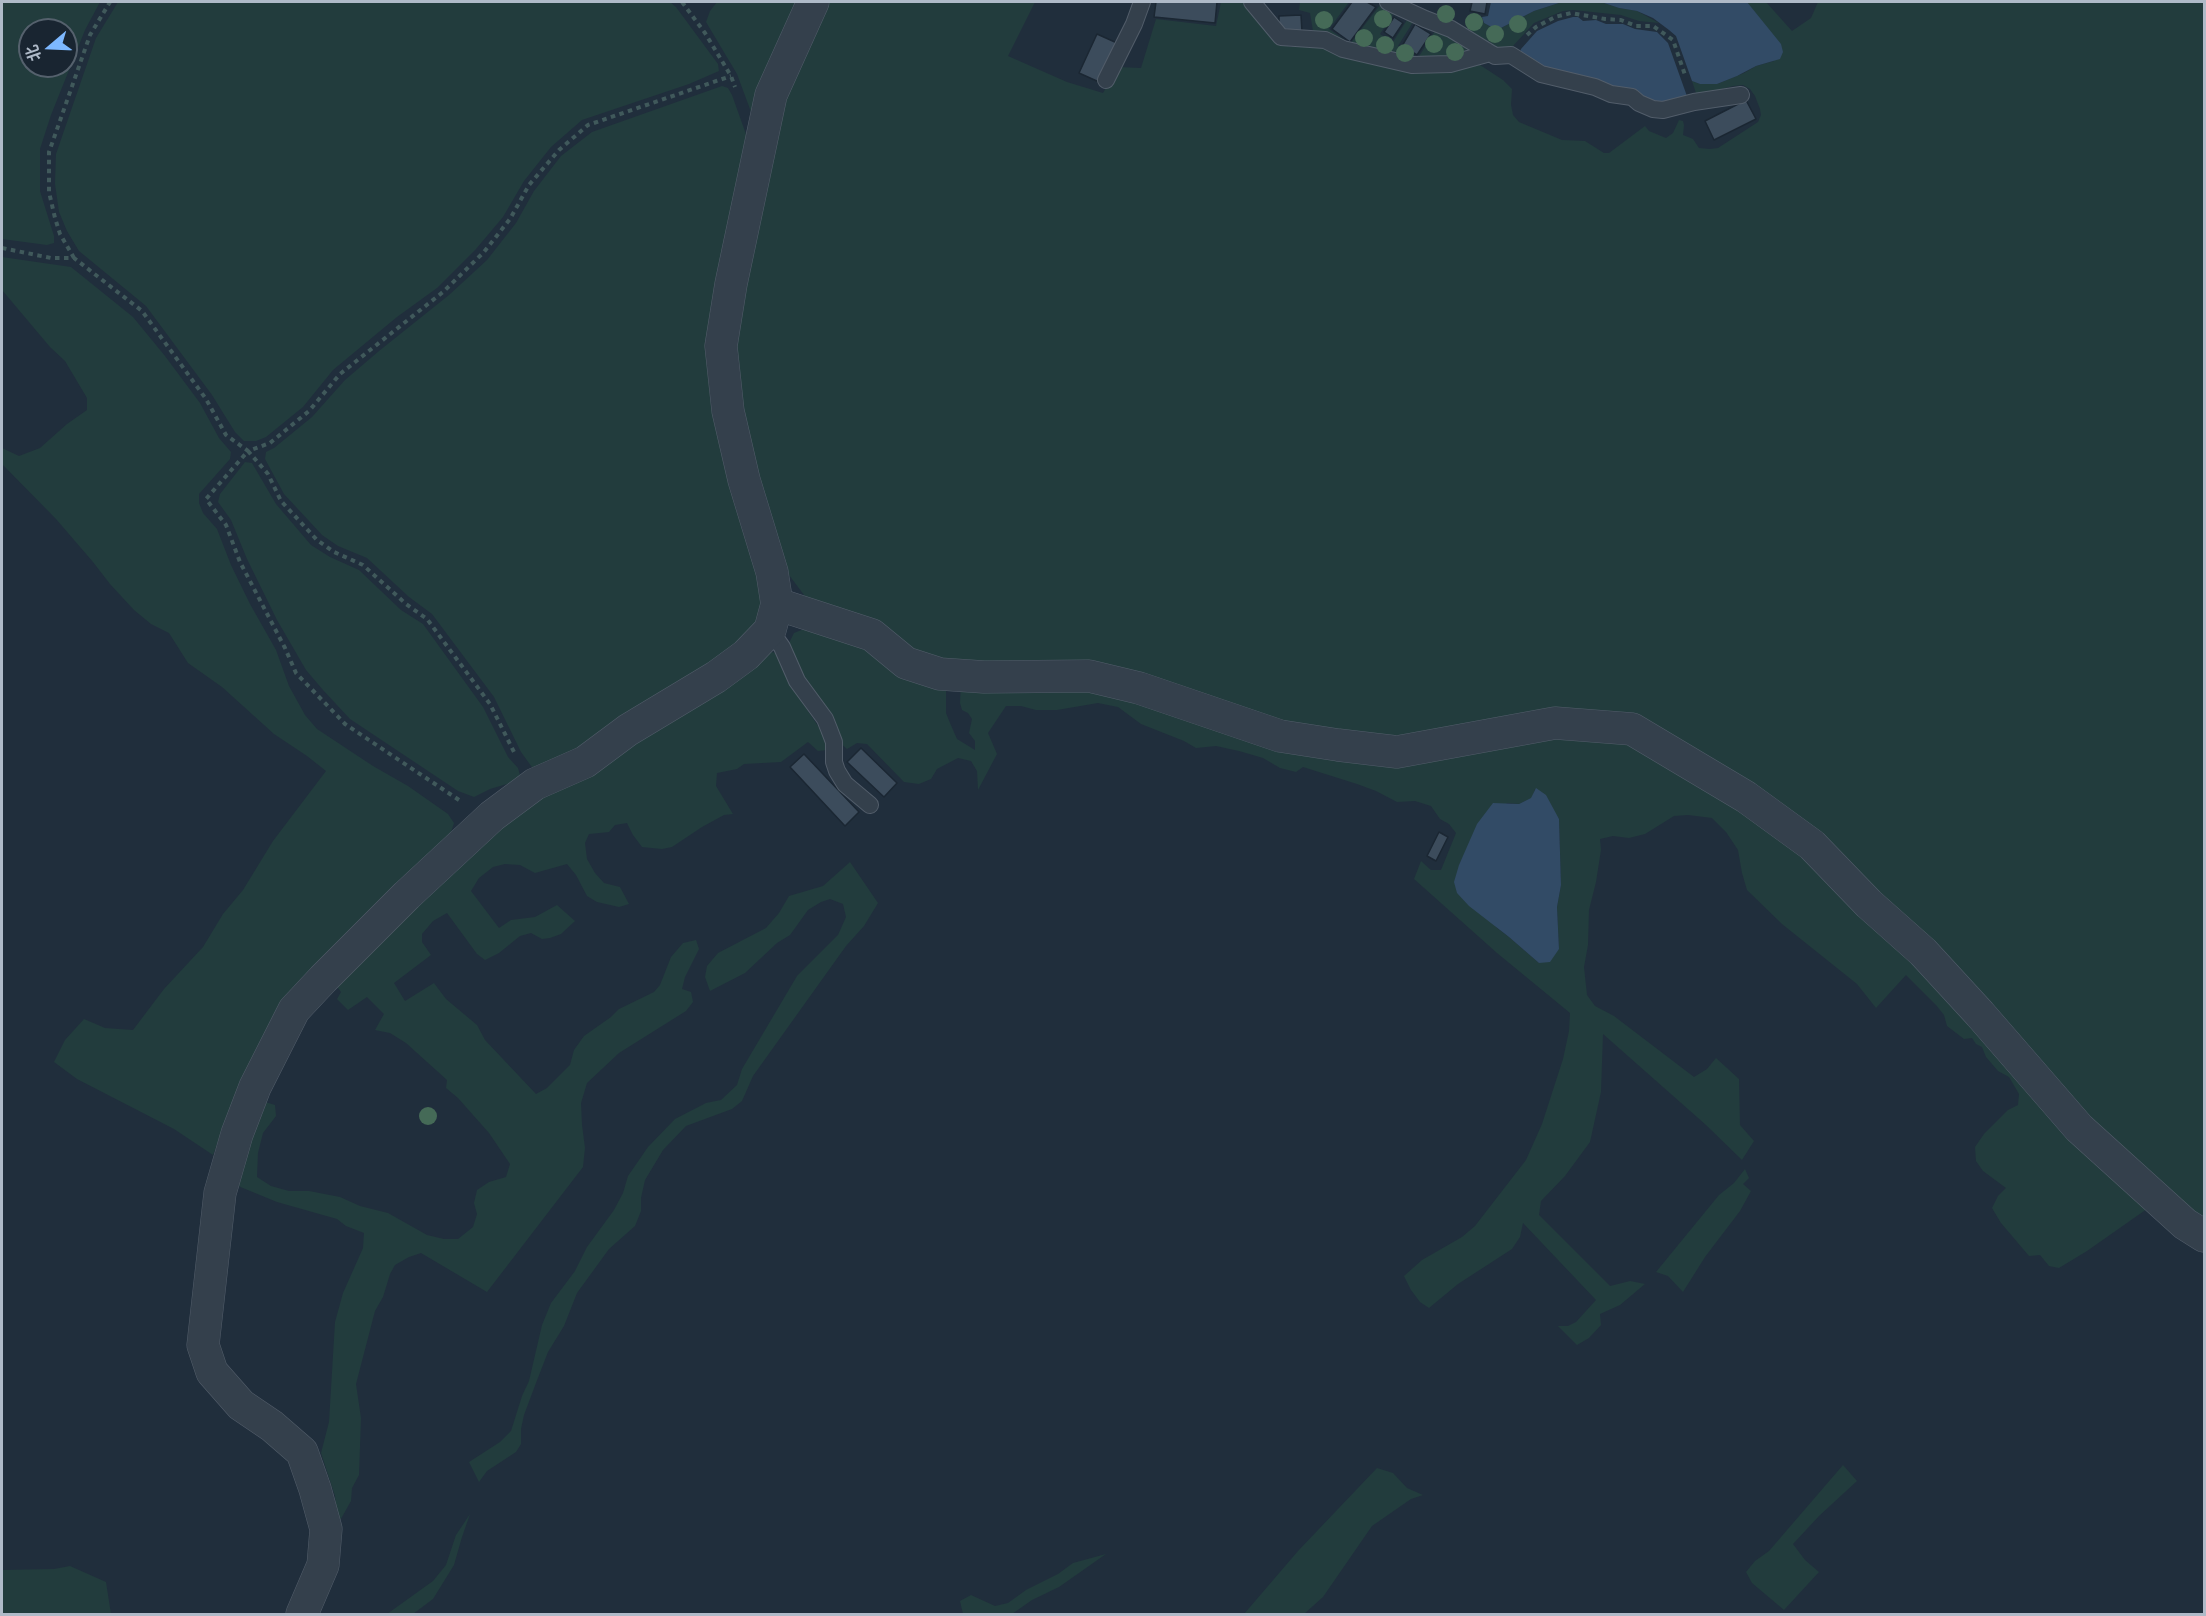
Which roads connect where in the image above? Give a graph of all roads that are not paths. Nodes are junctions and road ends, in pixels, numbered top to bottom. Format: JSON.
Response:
{"nodes":[{"id":1,"x":813,"y":2,"type":"edge"},
{"id":2,"x":1142,"y":2,"type":"edge"},
{"id":3,"x":1252,"y":2,"type":"edge"},
{"id":4,"x":1388,"y":2,"type":"edge"},
{"id":5,"x":1490,"y":53,"type":"junction"},
{"id":6,"x":1106,"y":80,"type":"dead end"},
{"id":7,"x":1741,"y":95,"type":"dead end"},
{"id":8,"x":773,"y":617,"type":"junction"},
{"id":9,"x":870,"y":806,"type":"dead end"},
{"id":10,"x":2205,"y":1236,"type":"edge"},
{"id":11,"x":302,"y":1614,"type":"edge"}],
"edges":[{"from":1,"to":8,"type":"street"},
{"from":2,"to":6,"type":"lane"},
{"from":3,"to":5,"type":"lane"},
{"from":4,"to":5,"type":"lane"},
{"from":5,"to":7,"type":"lane"},
{"from":8,"to":9,"type":"lane"},
{"from":8,"to":10,"type":"street"},
{"from":8,"to":11,"type":"street"}]}
